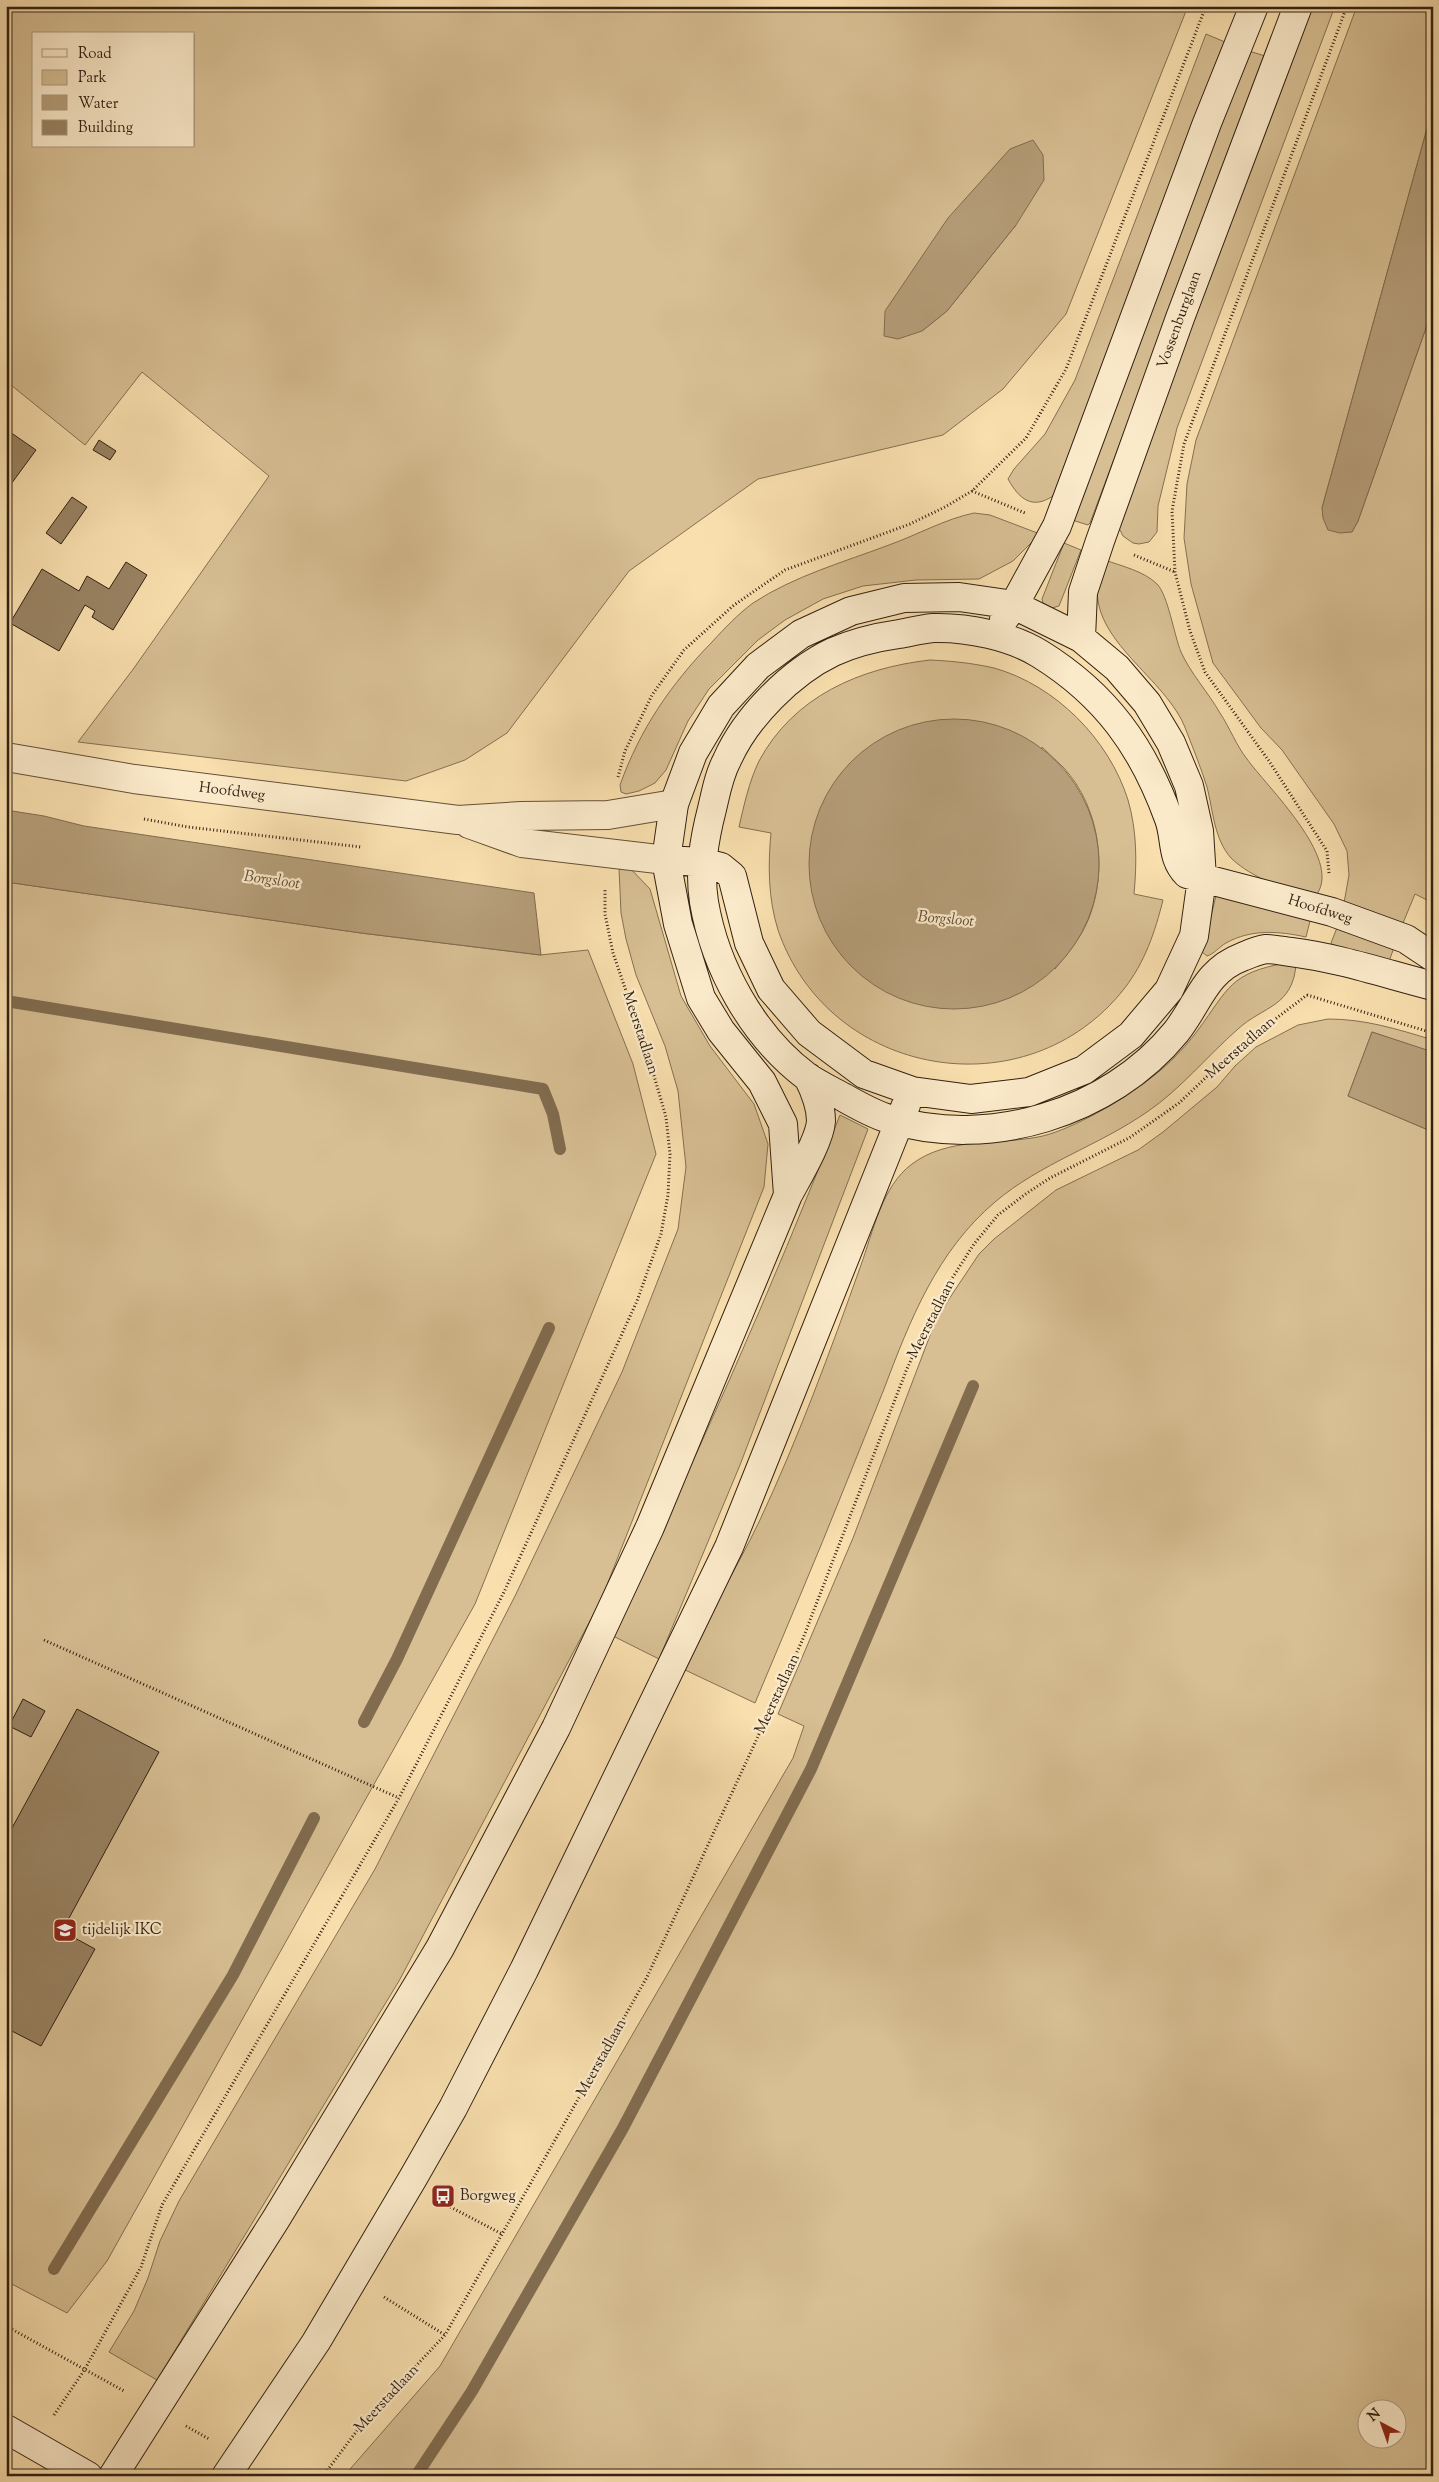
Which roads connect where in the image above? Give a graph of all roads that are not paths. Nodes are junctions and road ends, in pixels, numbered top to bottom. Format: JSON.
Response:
{"nodes":[{"id":1,"x":1254,"y":6,"type":"edge"},
{"id":2,"x":1298,"y":6,"type":"edge"},
{"id":3,"x":1014,"y":605,"type":"junction"},
{"id":4,"x":991,"y":636,"type":"junction"},
{"id":5,"x":1082,"y":638,"type":"junction"},
{"id":6,"x":6,"y":757,"type":"edge"},
{"id":7,"x":674,"y":804,"type":"junction"},
{"id":8,"x":458,"y":820,"type":"junction"},
{"id":9,"x":666,"y":860,"type":"junction"},
{"id":10,"x":702,"y":862,"type":"junction"},
{"id":11,"x":1202,"y":878,"type":"junction"},
{"id":12,"x":1433,"y":957,"type":"edge"},
{"id":13,"x":1433,"y":986,"type":"edge"},
{"id":14,"x":808,"y":1077,"type":"junction"},
{"id":15,"x":912,"y":1091,"type":"junction"},
{"id":16,"x":900,"y":1121,"type":"junction"},
{"id":17,"x":788,"y":1196,"type":"junction"},
{"id":18,"x":6,"y":2429,"type":"edge"},
{"id":19,"x":88,"y":2476,"type":"edge"},
{"id":20,"x":113,"y":2476,"type":"edge"},
{"id":21,"x":226,"y":2476,"type":"edge"}],
"edges":[{"from":1,"to":3,"type":"main road"},
{"from":2,"to":5,"type":"main road","name":"Vossenburglaan"},
{"from":3,"to":4,"type":"main road"},
{"from":3,"to":5,"type":"main road"},
{"from":3,"to":7,"type":"main road"},
{"from":4,"to":10,"type":"main road","name":"Hoofdweg"},
{"from":4,"to":11,"type":"main road","name":"Hoofdweg"},
{"from":5,"to":11,"type":"main road"},
{"from":6,"to":8,"type":"main road","name":"Hoofdweg"},
{"from":7,"to":8,"type":"main road","name":"Hoofdweg"},
{"from":7,"to":9,"type":"main road"},
{"from":8,"to":9,"type":"main road","name":"Hoofdweg"},
{"from":9,"to":10,"type":"main road","name":"Hoofdweg"},
{"from":9,"to":17,"type":"main road"},
{"from":10,"to":14,"type":"main road","name":"Hoofdweg"},
{"from":10,"to":15,"type":"main road","name":"Hoofdweg"},
{"from":11,"to":12,"type":"main road","name":"Hoofdweg"},
{"from":11,"to":15,"type":"main road"},
{"from":13,"to":16,"type":"main road","name":"Hoofdweg"},
{"from":14,"to":16,"type":"main road","name":"Hoofdweg"},
{"from":14,"to":17,"type":"main road"},
{"from":15,"to":16,"type":"main road"},
{"from":16,"to":21,"type":"main road"},
{"from":17,"to":20,"type":"main road"},
{"from":18,"to":19,"type":"main road"}]}
